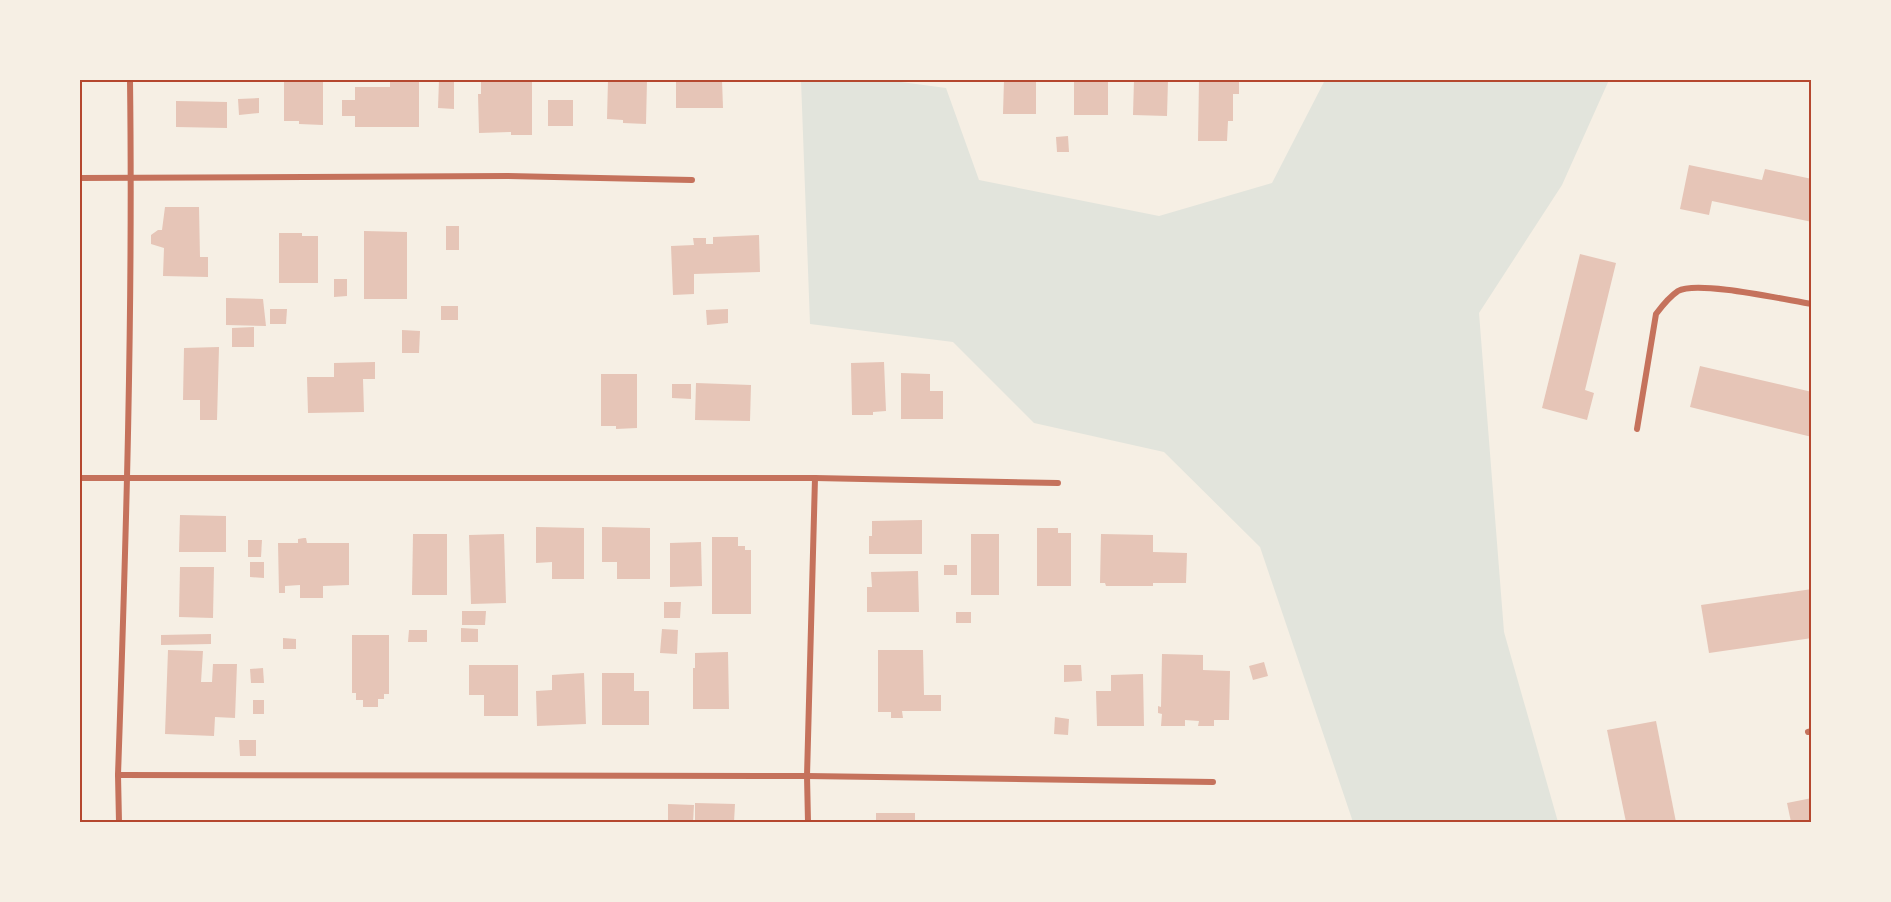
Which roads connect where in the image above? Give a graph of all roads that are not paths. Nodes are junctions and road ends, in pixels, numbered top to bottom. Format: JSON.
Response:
{"nodes":[{"id":1,"x":130,"y":80,"type":"edge"},
{"id":2,"x":80,"y":178,"type":"edge"},
{"id":3,"x":131,"y":178,"type":"junction"},
{"id":4,"x":692,"y":180,"type":"dead end"},
{"id":5,"x":1812,"y":304,"type":"edge"},
{"id":6,"x":1636,"y":429,"type":"dead end"},
{"id":7,"x":80,"y":478,"type":"edge"},
{"id":8,"x":128,"y":478,"type":"junction"},
{"id":9,"x":815,"y":478,"type":"junction"},
{"id":10,"x":1058,"y":483,"type":"dead end"},
{"id":11,"x":118,"y":775,"type":"junction"},
{"id":12,"x":807,"y":776,"type":"junction"},
{"id":13,"x":1213,"y":782,"type":"dead end"},
{"id":14,"x":119,"y":822,"type":"edge"},
{"id":15,"x":808,"y":822,"type":"edge"}],
"edges":[{"from":1,"to":3,"type":"street"},
{"from":2,"to":3,"type":"street"},
{"from":3,"to":4,"type":"street"},
{"from":3,"to":8,"type":"street"},
{"from":5,"to":6,"type":"street"},
{"from":7,"to":8,"type":"street"},
{"from":8,"to":9,"type":"street"},
{"from":8,"to":11,"type":"street"},
{"from":9,"to":10,"type":"street"},
{"from":9,"to":12,"type":"street"},
{"from":11,"to":12,"type":"street"},
{"from":11,"to":14,"type":"street"},
{"from":12,"to":13,"type":"street"},
{"from":12,"to":15,"type":"street"}]}
